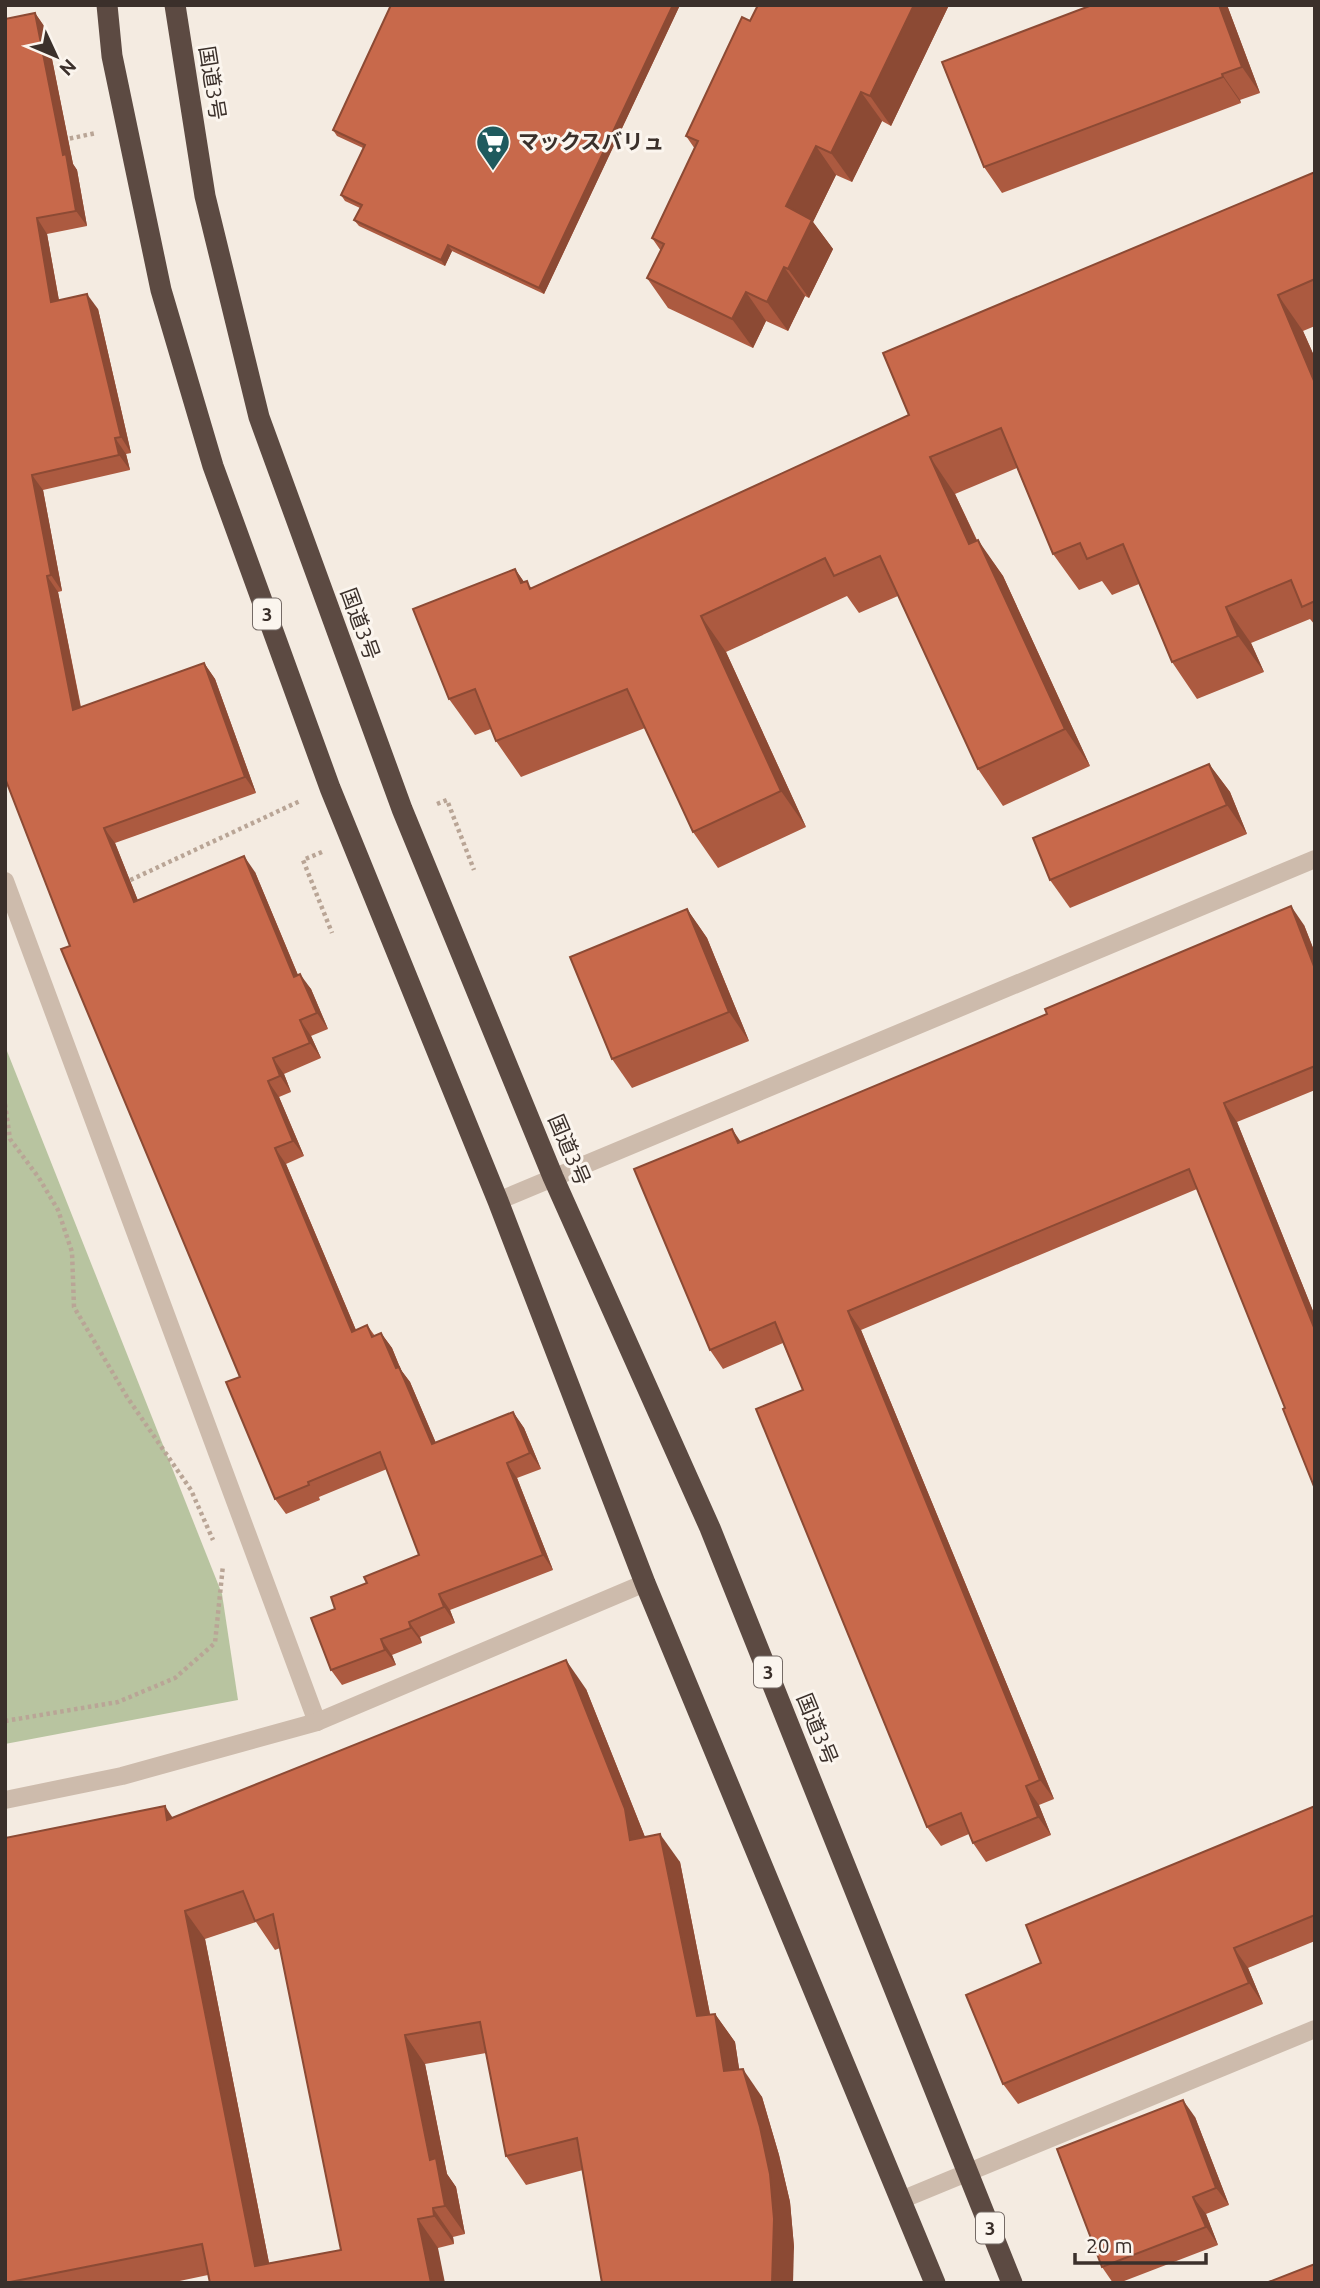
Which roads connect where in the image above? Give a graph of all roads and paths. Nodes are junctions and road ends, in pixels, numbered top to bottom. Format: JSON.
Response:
{"nodes":[{"id":1,"x":107,"y":5,"type":"edge"},
{"id":2,"x":175,"y":5,"type":"edge"},
{"id":3,"x":127,"y":125,"type":"junction"},
{"id":4,"x":59,"y":141,"type":"edge"},
{"id":5,"x":330,"y":788,"type":"junction"},
{"id":6,"x":447,"y":800,"type":"dead end"},
{"id":7,"x":1315,"y":859,"type":"edge"},
{"id":8,"x":303,"y":860,"type":"dead end"},
{"id":9,"x":474,"y":870,"type":"dead end"},
{"id":10,"x":5,"y":881,"type":"edge"},
{"id":11,"x":121,"y":884,"type":"edge"},
{"id":12,"x":332,"y":933,"type":"dead end"},
{"id":13,"x":5,"y":1104,"type":"edge"},
{"id":14,"x":553,"y":1177,"type":"junction"},
{"id":15,"x":498,"y":1201,"type":"junction"},
{"id":16,"x":645,"y":1583,"type":"junction"},
{"id":17,"x":5,"y":1721,"type":"edge"},
{"id":18,"x":317,"y":1723,"type":"junction"},
{"id":19,"x":5,"y":1800,"type":"edge"},
{"id":20,"x":1315,"y":2029,"type":"edge"},
{"id":21,"x":967,"y":2173,"type":"junction"},
{"id":22,"x":901,"y":2200,"type":"junction"},
{"id":23,"x":935,"y":2283,"type":"edge"},
{"id":24,"x":1012,"y":2283,"type":"edge"}],
"edges":[{"from":1,"to":3,"type":"highway","number":"3"},
{"from":2,"to":14,"type":"highway","name":"国道3号","number":"3"},
{"from":3,"to":4,"type":"path"},
{"from":3,"to":5,"type":"highway","number":"3"},
{"from":5,"to":11,"type":"path"},
{"from":5,"to":15,"type":"highway","number":"3"},
{"from":6,"to":9,"type":"path"},
{"from":7,"to":14,"type":"street"},
{"from":8,"to":12,"type":"path"},
{"from":10,"to":18,"type":"street"},
{"from":13,"to":17,"type":"path"},
{"from":14,"to":15,"type":"street"},
{"from":14,"to":21,"type":"highway","name":"国道3号","number":"3"},
{"from":15,"to":16,"type":"highway","number":"3"},
{"from":16,"to":18,"type":"street"},
{"from":16,"to":22,"type":"highway","number":"3"},
{"from":18,"to":19,"type":"street"},
{"from":20,"to":21,"type":"street"},
{"from":21,"to":22,"type":"street"},
{"from":21,"to":24,"type":"highway","name":"国道3号","number":"3"},
{"from":22,"to":23,"type":"highway","number":"3"}]}
